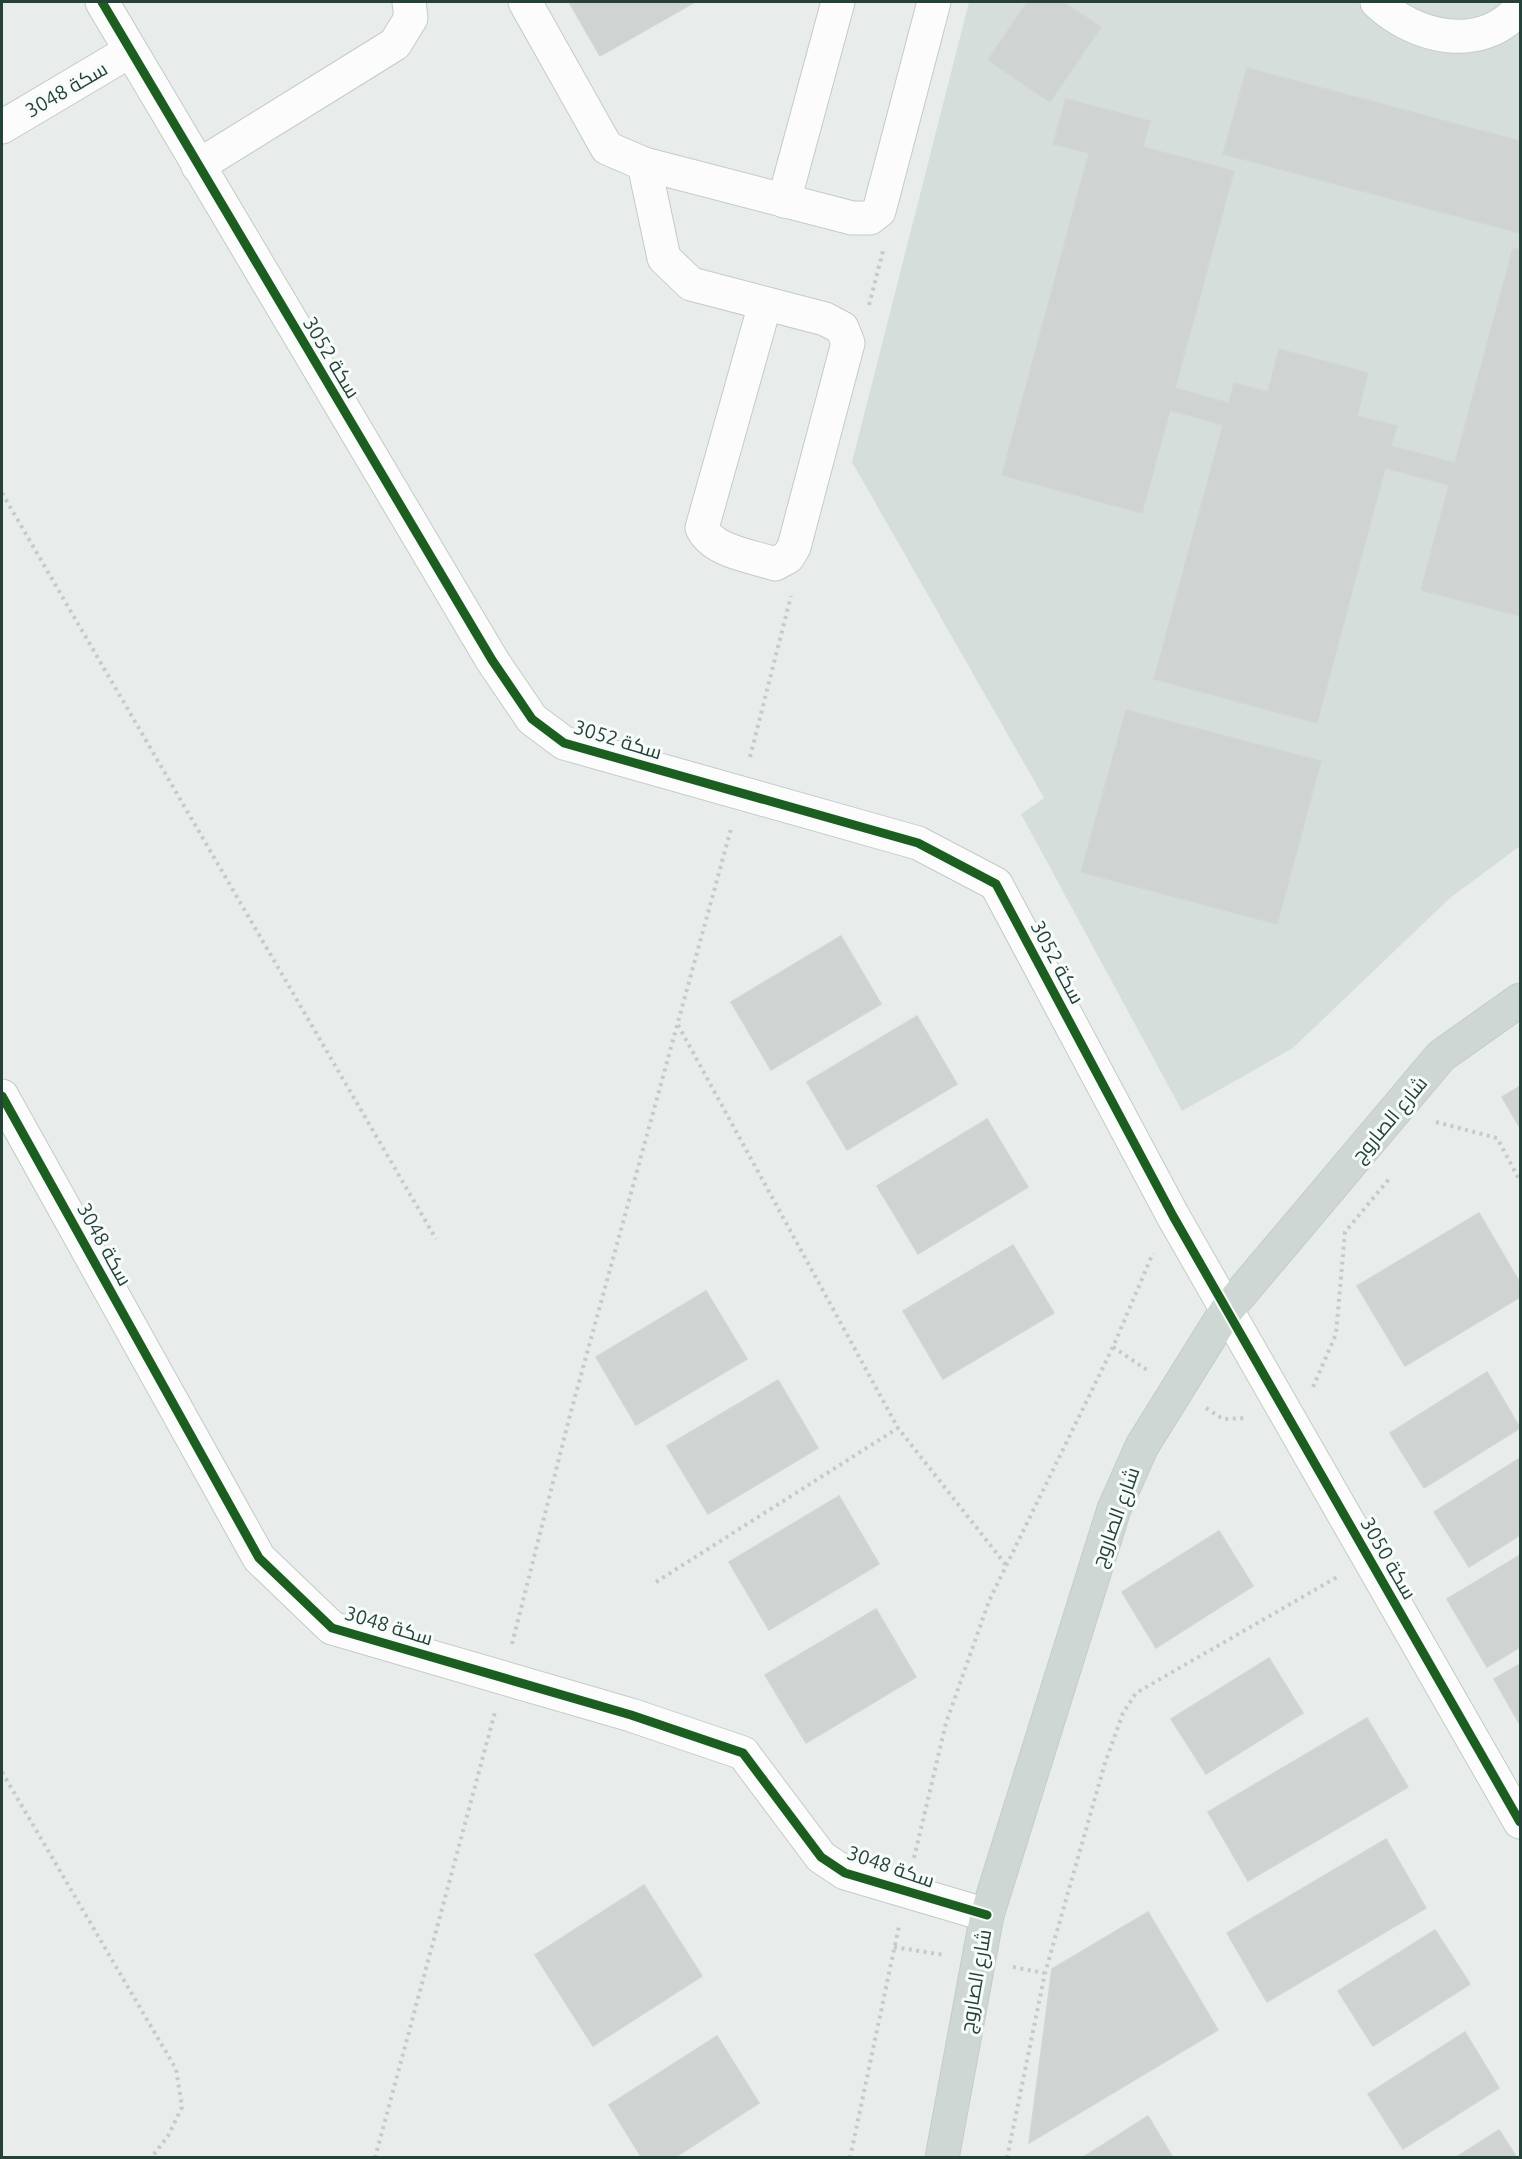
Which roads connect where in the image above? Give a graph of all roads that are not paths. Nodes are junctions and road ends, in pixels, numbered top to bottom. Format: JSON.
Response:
{"nodes":[{"id":1,"x":102,"y":2,"type":"edge"},
{"id":2,"x":409,"y":2,"type":"edge"},
{"id":3,"x":525,"y":2,"type":"edge"},
{"id":4,"x":838,"y":2,"type":"edge"},
{"id":5,"x":934,"y":2,"type":"edge"},
{"id":6,"x":1377,"y":2,"type":"edge"},
{"id":7,"x":1521,"y":8,"type":"edge"},
{"id":8,"x":130,"y":51,"type":"junction"},
{"id":9,"x":2,"y":127,"type":"edge"},
{"id":10,"x":644,"y":164,"type":"junction"},
{"id":11,"x":198,"y":166,"type":"junction"},
{"id":12,"x":784,"y":201,"type":"junction"},
{"id":13,"x":765,"y":304,"type":"junction"},
{"id":14,"x":1521,"y":1000,"type":"edge"},
{"id":15,"x":2,"y":1096,"type":"edge"},
{"id":16,"x":1226,"y":1311,"type":"junction"},
{"id":17,"x":1521,"y":1822,"type":"edge"},
{"id":18,"x":987,"y":1916,"type":"junction"},
{"id":19,"x":942,"y":2157,"type":"edge"}],
"edges":[{"from":1,"to":8,"type":"street","name":"سكة 3052"},
{"from":2,"to":11,"type":"street"},
{"from":3,"to":10,"type":"street"},
{"from":4,"to":12,"type":"street"},
{"from":5,"to":12,"type":"street"},
{"from":6,"to":7,"type":"street"},
{"from":8,"to":9,"type":"street","name":"سكة 3048"},
{"from":8,"to":11,"type":"street","name":"سكة 3052"},
{"from":10,"to":12,"type":"street"},
{"from":10,"to":13,"type":"street"},
{"from":11,"to":16,"type":"street","name":"سكة 3052"},
{"from":13,"to":13,"type":"street"},
{"from":14,"to":16,"type":"main road","name":"شارع الصاروج"},
{"from":15,"to":18,"type":"street","name":"سكة 3048"},
{"from":16,"to":17,"type":"street","name":"سكة 3050"},
{"from":16,"to":18,"type":"main road","name":"شارع الصاروج"},
{"from":18,"to":19,"type":"main road","name":"شارع الصاروج"}]}
